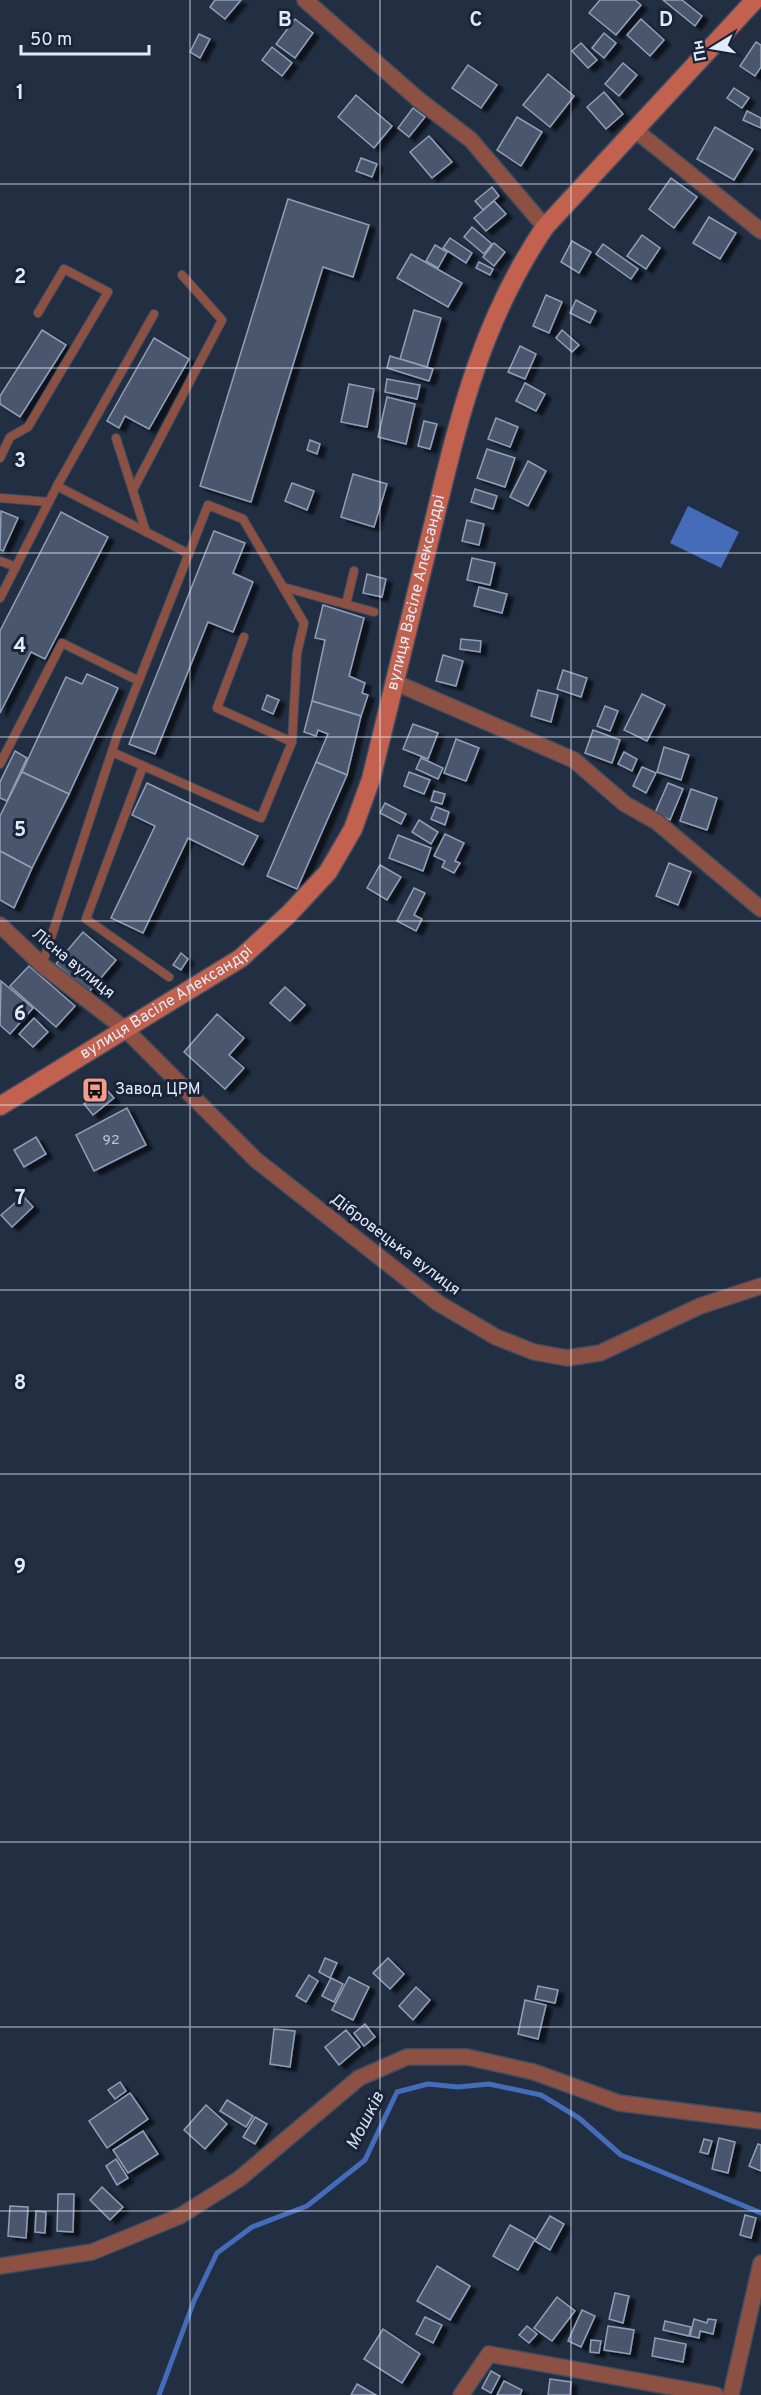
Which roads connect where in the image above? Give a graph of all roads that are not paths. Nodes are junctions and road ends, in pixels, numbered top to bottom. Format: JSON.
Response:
{"nodes":[{"id":1,"x":305,"y":0,"type":"edge"},
{"id":2,"x":755,"y":0,"type":"edge"},
{"id":3,"x":635,"y":130,"type":"junction"},
{"id":4,"x":545,"y":227,"type":"junction"},
{"id":5,"x":761,"y":231,"type":"edge"},
{"id":6,"x":182,"y":275,"type":"dead end"},
{"id":7,"x":39,"y":313,"type":"dead end"},
{"id":8,"x":154,"y":314,"type":"dead end"},
{"id":9,"x":116,"y":438,"type":"dead end"},
{"id":10,"x":0,"y":458,"type":"edge"},
{"id":11,"x":57,"y":486,"type":"junction"},
{"id":12,"x":133,"y":490,"type":"junction"},
{"id":13,"x":0,"y":498,"type":"edge"},
{"id":14,"x":49,"y":502,"type":"junction"},
{"id":15,"x":146,"y":532,"type":"junction"},
{"id":16,"x":189,"y":554,"type":"junction"},
{"id":17,"x":0,"y":561,"type":"edge"},
{"id":18,"x":16,"y":567,"type":"junction"},
{"id":19,"x":354,"y":572,"type":"dead end"},
{"id":20,"x":283,"y":587,"type":"junction"},
{"id":21,"x":0,"y":598,"type":"edge"},
{"id":22,"x":346,"y":604,"type":"junction"},
{"id":23,"x":374,"y":612,"type":"dead end"},
{"id":24,"x":244,"y":637,"type":"dead end"},
{"id":25,"x":139,"y":681,"type":"junction"},
{"id":26,"x":394,"y":682,"type":"junction"},
{"id":27,"x":291,"y":742,"type":"junction"},
{"id":28,"x":112,"y":752,"type":"junction"},
{"id":29,"x":0,"y":764,"type":"edge"},
{"id":30,"x":143,"y":766,"type":"junction"},
{"id":31,"x":761,"y":909,"type":"edge"},
{"id":32,"x":0,"y":925,"type":"edge"},
{"id":33,"x":42,"y":965,"type":"junction"},
{"id":34,"x":169,"y":977,"type":"dead end"},
{"id":35,"x":125,"y":1029,"type":"junction"},
{"id":36,"x":0,"y":1107,"type":"edge"},
{"id":37,"x":761,"y":1286,"type":"edge"},
{"id":38,"x":761,"y":2121,"type":"edge"},
{"id":39,"x":761,"y":2263,"type":"edge"},
{"id":40,"x":0,"y":2266,"type":"edge"},
{"id":41,"x":461,"y":2395,"type":"edge"},
{"id":42,"x":716,"y":2395,"type":"edge"},
{"id":43,"x":731,"y":2395,"type":"edge"}],
"edges":[{"from":1,"to":4,"type":"street"},
{"from":2,"to":3,"type":"main road","name":"вулиця Васіле Александрі"},
{"from":3,"to":4,"type":"main road","name":"вулиця Васіле Александрі"},
{"from":3,"to":5,"type":"street"},
{"from":4,"to":26,"type":"main road","name":"вулиця Васіле Александрі"},
{"from":6,"to":12,"type":"lane"},
{"from":7,"to":10,"type":"lane"},
{"from":8,"to":11,"type":"lane"},
{"from":9,"to":12,"type":"lane"},
{"from":11,"to":14,"type":"lane"},
{"from":11,"to":15,"type":"lane"},
{"from":12,"to":15,"type":"lane"},
{"from":13,"to":14,"type":"lane"},
{"from":14,"to":18,"type":"lane"},
{"from":15,"to":16,"type":"lane"},
{"from":16,"to":20,"type":"lane"},
{"from":16,"to":25,"type":"lane"},
{"from":17,"to":18,"type":"lane"},
{"from":18,"to":21,"type":"lane"},
{"from":19,"to":22,"type":"lane"},
{"from":20,"to":22,"type":"lane"},
{"from":20,"to":27,"type":"lane"},
{"from":22,"to":23,"type":"lane"},
{"from":24,"to":27,"type":"lane"},
{"from":25,"to":28,"type":"lane"},
{"from":25,"to":29,"type":"lane"},
{"from":26,"to":31,"type":"street"},
{"from":26,"to":35,"type":"main road","name":"вулиця Васіле Александрі"},
{"from":27,"to":30,"type":"lane"},
{"from":28,"to":30,"type":"lane"},
{"from":28,"to":33,"type":"lane"},
{"from":30,"to":34,"type":"lane"},
{"from":32,"to":33,"type":"street","name":"Лісна вулиця"},
{"from":33,"to":35,"type":"street","name":"Лісна вулиця"},
{"from":35,"to":36,"type":"main road","name":"вулиця Васіле Александрі"},
{"from":35,"to":37,"type":"street","name":"Дібровецька вулиця"},
{"from":38,"to":40,"type":"street"},
{"from":39,"to":43,"type":"street"},
{"from":41,"to":42,"type":"street"}]}
